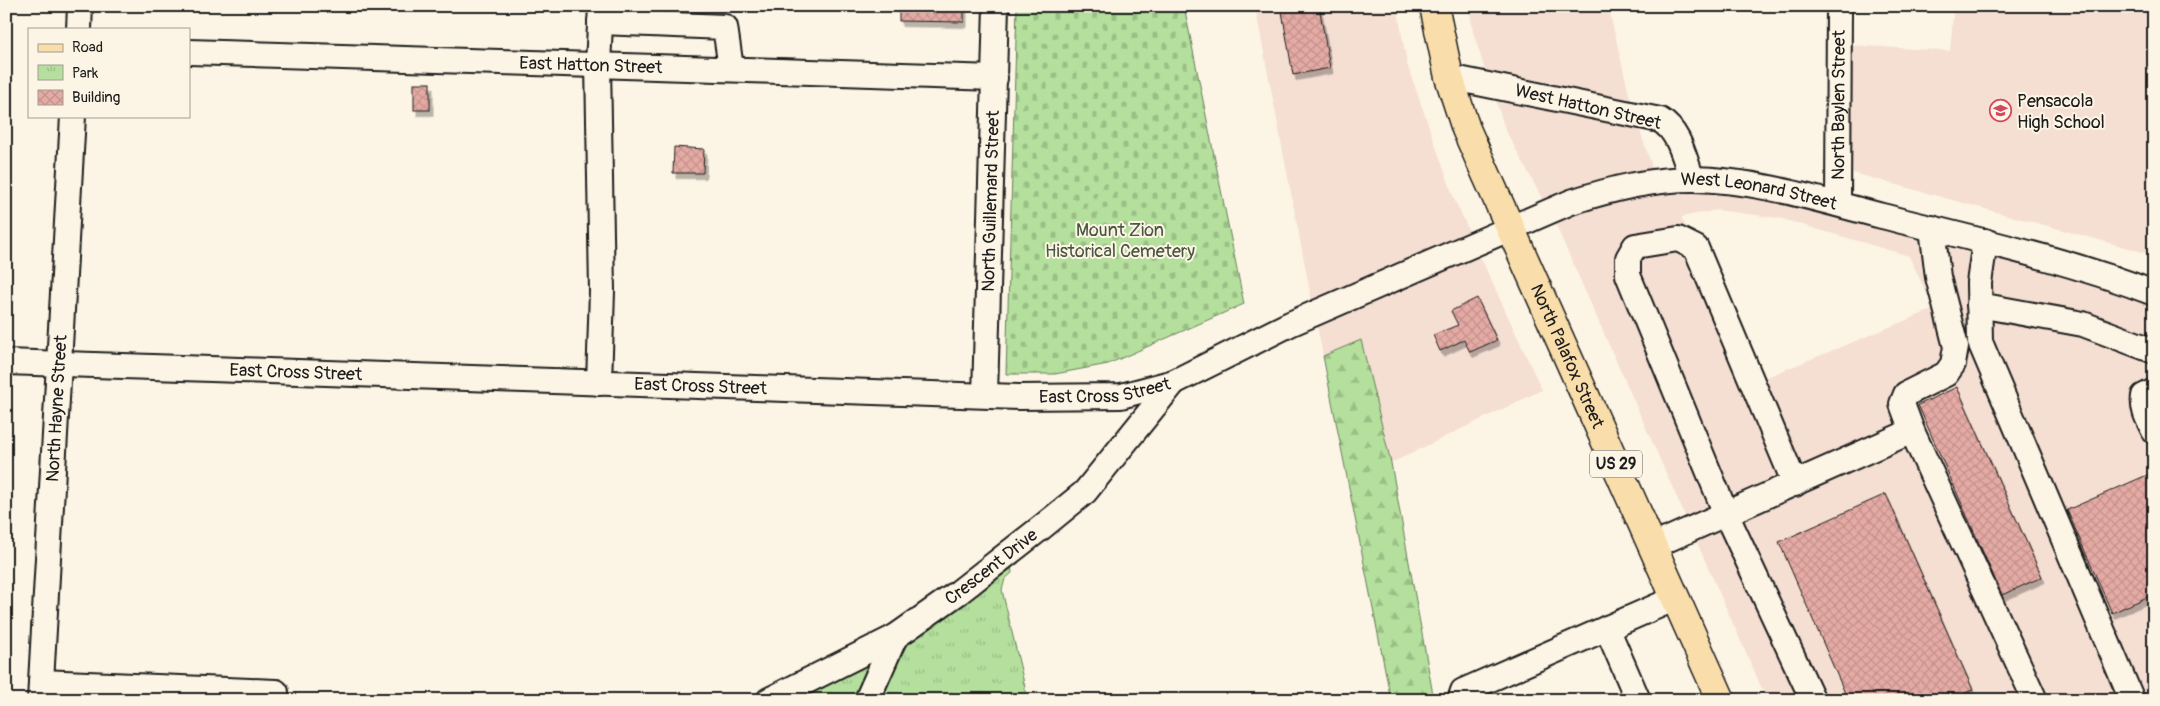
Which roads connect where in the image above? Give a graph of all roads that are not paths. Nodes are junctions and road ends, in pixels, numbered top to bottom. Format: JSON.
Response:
{"nodes":[{"id":1,"x":80,"y":6,"type":"edge"},
{"id":2,"x":996,"y":6,"type":"edge"},
{"id":3,"x":1434,"y":6,"type":"edge"},
{"id":4,"x":1839,"y":6,"type":"edge"},
{"id":5,"x":600,"y":14,"type":"edge"},
{"id":6,"x":79,"y":28,"type":"edge"},
{"id":7,"x":190,"y":52,"type":"edge"},
{"id":8,"x":598,"y":64,"type":"junction"},
{"id":9,"x":730,"y":68,"type":"junction"},
{"id":10,"x":1449,"y":77,"type":"junction"},
{"id":11,"x":994,"y":78,"type":"junction"},
{"id":12,"x":74,"y":118,"type":"edge"},
{"id":13,"x":1692,"y":179,"type":"junction"},
{"id":14,"x":1838,"y":204,"type":"junction"},
{"id":15,"x":1510,"y":228,"type":"junction"},
{"id":16,"x":1932,"y":228,"type":"junction"},
{"id":17,"x":1985,"y":241,"type":"junction"},
{"id":18,"x":1372,"y":289,"type":"joint"},
{"id":19,"x":2154,"y":293,"type":"edge"},
{"id":20,"x":1979,"y":305,"type":"junction"},
{"id":21,"x":2154,"y":351,"type":"edge"},
{"id":22,"x":6,"y":362,"type":"edge"},
{"id":23,"x":59,"y":364,"type":"junction"},
{"id":24,"x":599,"y":382,"type":"junction"},
{"id":25,"x":1174,"y":382,"type":"junction"},
{"id":26,"x":2154,"y":391,"type":"edge"},
{"id":27,"x":985,"y":395,"type":"junction"},
{"id":28,"x":1912,"y":431,"type":"junction"},
{"id":29,"x":2154,"y":431,"type":"edge"},
{"id":30,"x":1796,"y":484,"type":"junction"},
{"id":31,"x":1726,"y":514,"type":"junction"},
{"id":32,"x":1653,"y":546,"type":"junction"},
{"id":33,"x":1676,"y":598,"type":"junction"},
{"id":34,"x":1607,"y":628,"type":"junction"},
{"id":35,"x":894,"y":637,"type":"junction"},
{"id":36,"x":40,"y":691,"type":"edge"},
{"id":37,"x":276,"y":692,"type":"dead end"},
{"id":38,"x":769,"y":700,"type":"edge"},
{"id":39,"x":867,"y":700,"type":"edge"},
{"id":40,"x":1460,"y":700,"type":"edge"},
{"id":41,"x":1638,"y":700,"type":"edge"},
{"id":42,"x":1721,"y":700,"type":"edge"},
{"id":43,"x":1813,"y":700,"type":"edge"},
{"id":44,"x":2035,"y":700,"type":"edge"},
{"id":45,"x":2132,"y":700,"type":"edge"}],
"edges":[{"from":1,"to":6,"type":"street"},
{"from":2,"to":11,"type":"street","name":"North Guillemard Street"},
{"from":3,"to":10,"type":"main road","name":"North Palafox Street","number":"US 29"},
{"from":4,"to":14,"type":"street","name":"North Baylen Street"},
{"from":5,"to":8,"type":"street"},
{"from":5,"to":9,"type":"street"},
{"from":7,"to":8,"type":"street","name":"East Hatton Street"},
{"from":8,"to":9,"type":"street","name":"East Hatton Street"},
{"from":8,"to":24,"type":"street"},
{"from":9,"to":11,"type":"street","name":"East Hatton Street"},
{"from":10,"to":13,"type":"street","name":"West Hatton Street"},
{"from":10,"to":15,"type":"main road","name":"North Palafox Street","number":"US 29"},
{"from":11,"to":27,"type":"street","name":"North Guillemard Street"},
{"from":12,"to":23,"type":"street","name":"North Hayne Street"},
{"from":13,"to":14,"type":"street","name":"West Leonard Street"},
{"from":13,"to":15,"type":"street","name":"West Leonard Street"},
{"from":14,"to":16,"type":"street","name":"West Leonard Street"},
{"from":15,"to":18,"type":"street","name":"West Leonard Street"},
{"from":15,"to":32,"type":"main road","name":"North Palafox Street","number":"US 29"},
{"from":16,"to":17,"type":"street","name":"West Leonard Street"},
{"from":16,"to":28,"type":"street"},
{"from":17,"to":19,"type":"street","name":"West Leonard Street"},
{"from":17,"to":20,"type":"street"},
{"from":18,"to":25,"type":"street","name":"East Cross Street"},
{"from":20,"to":21,"type":"street"},
{"from":20,"to":45,"type":"street"},
{"from":22,"to":23,"type":"street","name":"East Cross Street"},
{"from":23,"to":24,"type":"street","name":"East Cross Street"},
{"from":23,"to":36,"type":"street","name":"North Hayne Street"},
{"from":24,"to":27,"type":"street","name":"East Cross Street"},
{"from":25,"to":27,"type":"street","name":"East Cross Street"},
{"from":25,"to":35,"type":"street","name":"Crescent Drive"},
{"from":26,"to":29,"type":"street"},
{"from":28,"to":30,"type":"street"},
{"from":28,"to":44,"type":"street"},
{"from":30,"to":31,"type":"street"},
{"from":30,"to":31,"type":"street"},
{"from":31,"to":32,"type":"street"},
{"from":31,"to":43,"type":"street"},
{"from":32,"to":33,"type":"main road","name":"North Palafox Street","number":"US 29"},
{"from":33,"to":34,"type":"street"},
{"from":33,"to":42,"type":"main road","name":"North Palafox Street","number":"US 29"},
{"from":34,"to":40,"type":"street"},
{"from":34,"to":41,"type":"street"},
{"from":35,"to":38,"type":"street","name":"Crescent Drive"},
{"from":35,"to":39,"type":"street"},
{"from":36,"to":37,"type":"street"}]}
